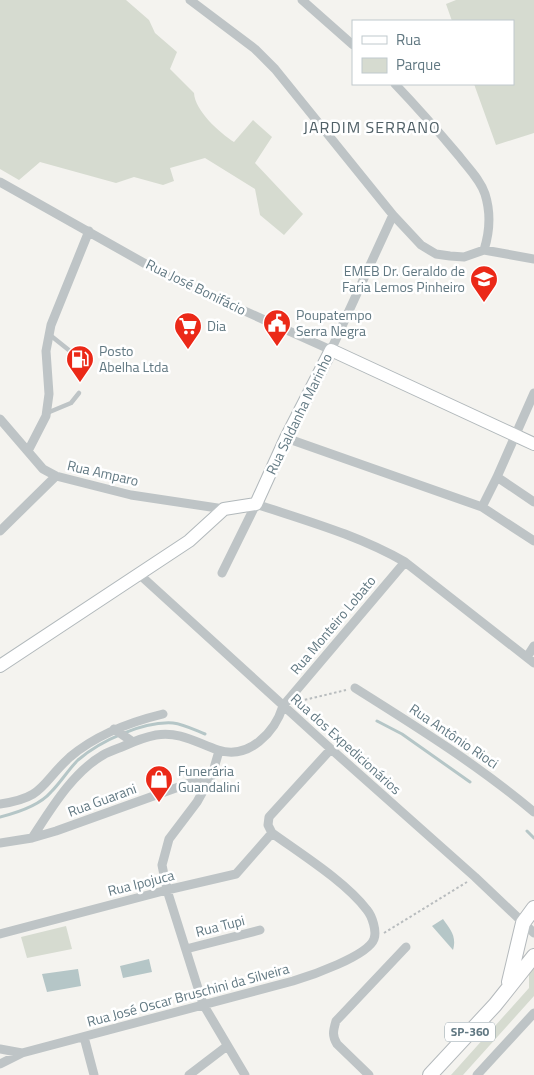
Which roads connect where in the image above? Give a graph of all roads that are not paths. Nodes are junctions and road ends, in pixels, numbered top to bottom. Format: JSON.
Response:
{"nodes":[{"id":1,"x":190,"y":0,"type":"edge"},
{"id":2,"x":302,"y":0,"type":"edge"},
{"id":3,"x":352,"y":44,"type":"edge"},
{"id":4,"x":396,"y":85,"type":"edge"},
{"id":5,"x":0,"y":182,"type":"edge"},
{"id":6,"x":393,"y":215,"type":"junction"},
{"id":7,"x":89,"y":231,"type":"junction"},
{"id":8,"x":484,"y":250,"type":"junction"},
{"id":9,"x":534,"y":259,"type":"edge"},
{"id":10,"x":48,"y":334,"type":"junction"},
{"id":11,"x":330,"y":350,"type":"junction"},
{"id":12,"x":83,"y":373,"type":"dead end"},
{"id":13,"x":79,"y":393,"type":"dead end"},
{"id":14,"x":534,"y":393,"type":"edge"},
{"id":15,"x":47,"y":414,"type":"junction"},
{"id":16,"x":0,"y":419,"type":"edge"},
{"id":17,"x":515,"y":436,"type":"junction"},
{"id":18,"x":286,"y":438,"type":"junction"},
{"id":19,"x":534,"y":444,"type":"edge"},
{"id":20,"x":28,"y":451,"type":"junction"},
{"id":21,"x":56,"y":476,"type":"junction"},
{"id":22,"x":497,"y":477,"type":"junction"},
{"id":23,"x":534,"y":502,"type":"edge"},
{"id":24,"x":256,"y":504,"type":"junction"},
{"id":25,"x":482,"y":506,"type":"junction"},
{"id":26,"x":224,"y":509,"type":"junction"},
{"id":27,"x":0,"y":531,"type":"edge"},
{"id":28,"x":534,"y":541,"type":"edge"},
{"id":29,"x":405,"y":562,"type":"junction"},
{"id":30,"x":222,"y":572,"type":"dead end"},
{"id":31,"x":140,"y":575,"type":"junction"},
{"id":32,"x":534,"y":646,"type":"edge"},
{"id":33,"x":530,"y":660,"type":"edge"},
{"id":34,"x":0,"y":666,"type":"edge"},
{"id":35,"x":355,"y":688,"type":"road end"},
{"id":36,"x":283,"y":706,"type":"junction"},
{"id":37,"x":163,"y":714,"type":"dead end"},
{"id":38,"x":115,"y":730,"type":"junction"},
{"id":39,"x":131,"y":741,"type":"junction"},
{"id":40,"x":331,"y":749,"type":"junction"},
{"id":41,"x":219,"y":751,"type":"junction"},
{"id":42,"x":212,"y":775,"type":"junction"},
{"id":43,"x":0,"y":804,"type":"edge"},
{"id":44,"x":534,"y":812,"type":"edge"},
{"id":45,"x":272,"y":833,"type":"junction"},
{"id":46,"x":32,"y":838,"type":"junction"},
{"id":47,"x":0,"y":843,"type":"edge"},
{"id":48,"x":166,"y":890,"type":"junction"},
{"id":49,"x":534,"y":908,"type":"edge"},
{"id":50,"x":523,"y":923,"type":"junction"},
{"id":51,"x":260,"y":930,"type":"dead end"},
{"id":52,"x":534,"y":933,"type":"edge"},
{"id":53,"x":0,"y":934,"type":"edge"},
{"id":54,"x":406,"y":947,"type":"dead end"},
{"id":55,"x":186,"y":949,"type":"junction"},
{"id":56,"x":534,"y":956,"type":"edge"},
{"id":57,"x":507,"y":987,"type":"junction"},
{"id":58,"x":203,"y":1004,"type":"junction"},
{"id":59,"x":534,"y":1013,"type":"edge"},
{"id":60,"x":84,"y":1037,"type":"junction"},
{"id":61,"x":227,"y":1046,"type":"junction"},
{"id":62,"x":0,"y":1049,"type":"edge"},
{"id":63,"x":22,"y":1053,"type":"junction"},
{"id":64,"x":0,"y":1064,"type":"edge"},
{"id":65,"x":94,"y":1075,"type":"edge"},
{"id":66,"x":189,"y":1075,"type":"edge"},
{"id":67,"x":245,"y":1075,"type":"edge"},
{"id":68,"x":368,"y":1075,"type":"edge"},
{"id":69,"x":430,"y":1075,"type":"edge"},
{"id":70,"x":477,"y":1075,"type":"edge"}],
"edges":[{"from":1,"to":6,"type":"street"},
{"from":2,"to":3,"type":"street"},
{"from":4,"to":8,"type":"street"},
{"from":5,"to":7,"type":"street","name":"Rua José Bonifácio"},
{"from":6,"to":8,"type":"street"},
{"from":6,"to":11,"type":"street","name":"Rua Saldanha Marinho"},
{"from":7,"to":10,"type":"street"},
{"from":7,"to":11,"type":"street","name":"Rua José Bonifácio"},
{"from":8,"to":9,"type":"street"},
{"from":10,"to":12,"type":"lane"},
{"from":10,"to":15,"type":"street"},
{"from":11,"to":17,"type":"main road","name":"Rua José Bonifácio"},
{"from":11,"to":18,"type":"main road","name":"Rua Saldanha Marinho"},
{"from":13,"to":15,"type":"lane"},
{"from":14,"to":17,"type":"street"},
{"from":15,"to":20,"type":"street"},
{"from":16,"to":20,"type":"street","name":"Rua Amparo"},
{"from":17,"to":19,"type":"main road","name":"Rua José Bonifácio"},
{"from":17,"to":22,"type":"street"},
{"from":18,"to":24,"type":"main road","name":"Rua Saldanha Marinho"},
{"from":18,"to":25,"type":"street"},
{"from":20,"to":21,"type":"street","name":"Rua Amparo"},
{"from":21,"to":26,"type":"street","name":"Rua Amparo"},
{"from":21,"to":27,"type":"street"},
{"from":22,"to":23,"type":"street"},
{"from":22,"to":25,"type":"street"},
{"from":24,"to":26,"type":"main road"},
{"from":24,"to":29,"type":"street"},
{"from":24,"to":30,"type":"street","name":"Rua Saldanha Marinho"},
{"from":25,"to":28,"type":"street"},
{"from":26,"to":31,"type":"main road"},
{"from":29,"to":33,"type":"street"},
{"from":29,"to":36,"type":"street","name":"Rua Monteiro Lobato"},
{"from":31,"to":34,"type":"main road"},
{"from":31,"to":36,"type":"street","name":"Rua dos Expedicionários"},
{"from":32,"to":33,"type":"street"},
{"from":35,"to":44,"type":"street","name":"Rua Antônio Rioci"},
{"from":36,"to":40,"type":"street","name":"Rua dos Expedicionários"},
{"from":36,"to":41,"type":"street","name":"Rua Monteiro Lobato"},
{"from":37,"to":38,"type":"street"},
{"from":38,"to":39,"type":"street"},
{"from":38,"to":43,"type":"street"},
{"from":39,"to":41,"type":"street"},
{"from":39,"to":46,"type":"street"},
{"from":40,"to":45,"type":"street"},
{"from":40,"to":50,"type":"street","name":"Rua dos Expedicionários"},
{"from":41,"to":42,"type":"street"},
{"from":42,"to":46,"type":"street","name":"Rua Guarani"},
{"from":42,"to":48,"type":"street"},
{"from":45,"to":48,"type":"street","name":"Rua Ipojuca"},
{"from":45,"to":58,"type":"street","name":"Rua José Oscar Bruschini da Silveira"},
{"from":46,"to":47,"type":"street","name":"Rua Guarani"},
{"from":48,"to":53,"type":"street","name":"Rua Ipojuca"},
{"from":48,"to":55,"type":"street"},
{"from":49,"to":50,"type":"main road","number":"SP-360"},
{"from":50,"to":52,"type":"street","name":"Rua dos Expedicionários"},
{"from":50,"to":57,"type":"main road","number":"SP-360"},
{"from":51,"to":55,"type":"street","name":"Rua Tupi"},
{"from":54,"to":68,"type":"street"},
{"from":55,"to":58,"type":"street"},
{"from":56,"to":57,"type":"main road"},
{"from":57,"to":69,"type":"main road","number":"SP-360"},
{"from":58,"to":60,"type":"street","name":"Rua José Oscar Bruschini da Silveira"},
{"from":58,"to":61,"type":"street"},
{"from":59,"to":70,"type":"street"},
{"from":60,"to":63,"type":"street","name":"Rua José Oscar Bruschini da Silveira"},
{"from":60,"to":65,"type":"street"},
{"from":61,"to":66,"type":"street"},
{"from":61,"to":67,"type":"street"},
{"from":62,"to":63,"type":"street","name":"Rua José Oscar Bruschini da Silveira"},
{"from":63,"to":64,"type":"street"}]}
